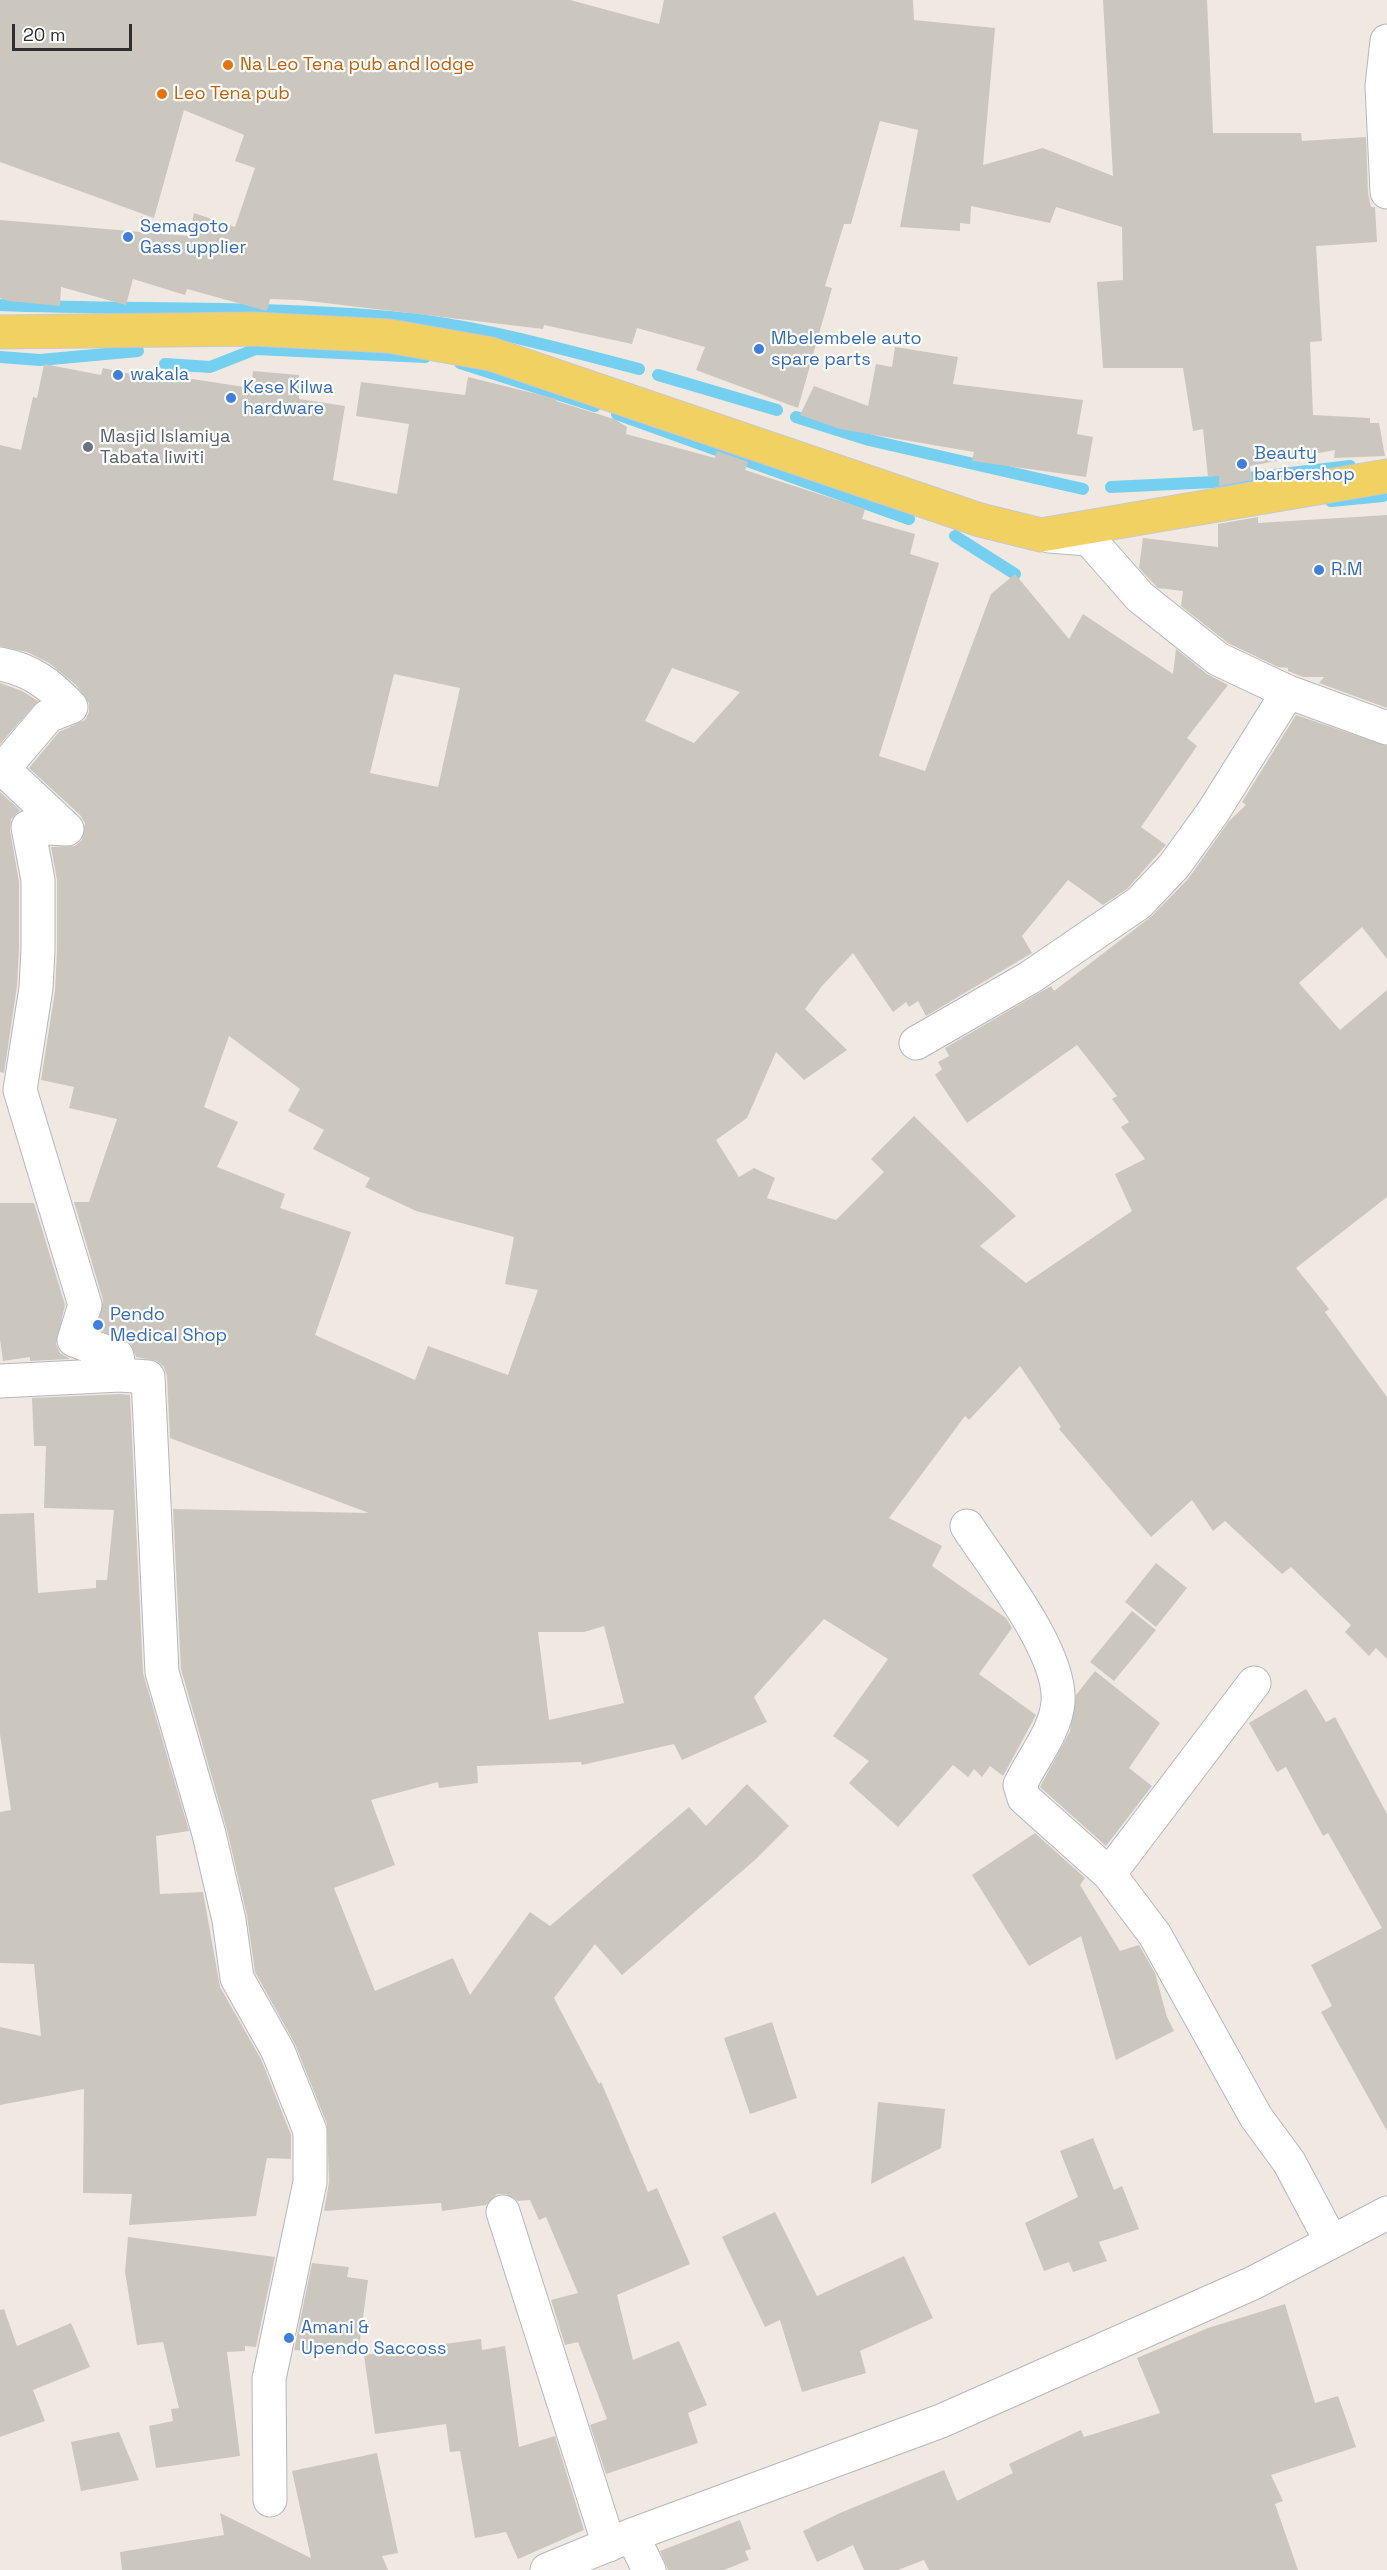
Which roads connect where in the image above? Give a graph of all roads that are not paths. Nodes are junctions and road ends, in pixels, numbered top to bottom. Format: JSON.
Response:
{"nodes":[{"id":1,"x":1387,"y":42,"type":"edge"},
{"id":2,"x":1386,"y":142,"type":"edge"},
{"id":3,"x":1387,"y":192,"type":"edge"},
{"id":4,"x":0,"y":332,"type":"edge"},
{"id":5,"x":1387,"y":476,"type":"edge"},
{"id":6,"x":1041,"y":536,"type":"junction"},
{"id":7,"x":0,"y":664,"type":"edge"},
{"id":8,"x":1288,"y":692,"type":"junction"},
{"id":9,"x":1387,"y":728,"type":"edge"},
{"id":10,"x":916,"y":1043,"type":"dead end"},
{"id":11,"x":120,"y":1376,"type":"junction"},
{"id":12,"x":0,"y":1381,"type":"edge"},
{"id":13,"x":966,"y":1526,"type":"dead end"},
{"id":14,"x":1254,"y":1683,"type":"dead end"},
{"id":15,"x":1109,"y":1874,"type":"junction"},
{"id":16,"x":503,"y":2212,"type":"dead end"},
{"id":17,"x":1387,"y":2213,"type":"edge"},
{"id":18,"x":1331,"y":2241,"type":"junction"},
{"id":19,"x":270,"y":2500,"type":"dead end"},
{"id":20,"x":621,"y":2540,"type":"junction"},
{"id":21,"x":547,"y":2570,"type":"edge"},
{"id":22,"x":648,"y":2570,"type":"edge"}],
"edges":[{"from":1,"to":2,"type":"street"},
{"from":2,"to":3,"type":"street"},
{"from":4,"to":6,"type":"main road"},
{"from":5,"to":6,"type":"main road"},
{"from":6,"to":8,"type":"street"},
{"from":7,"to":11,"type":"street"},
{"from":8,"to":9,"type":"street"},
{"from":8,"to":10,"type":"street"},
{"from":11,"to":12,"type":"street"},
{"from":11,"to":19,"type":"street"},
{"from":13,"to":15,"type":"street"},
{"from":14,"to":15,"type":"street"},
{"from":15,"to":18,"type":"street"},
{"from":16,"to":20,"type":"street"},
{"from":17,"to":18,"type":"street"},
{"from":18,"to":20,"type":"street"},
{"from":20,"to":21,"type":"street"},
{"from":20,"to":22,"type":"street"}]}
